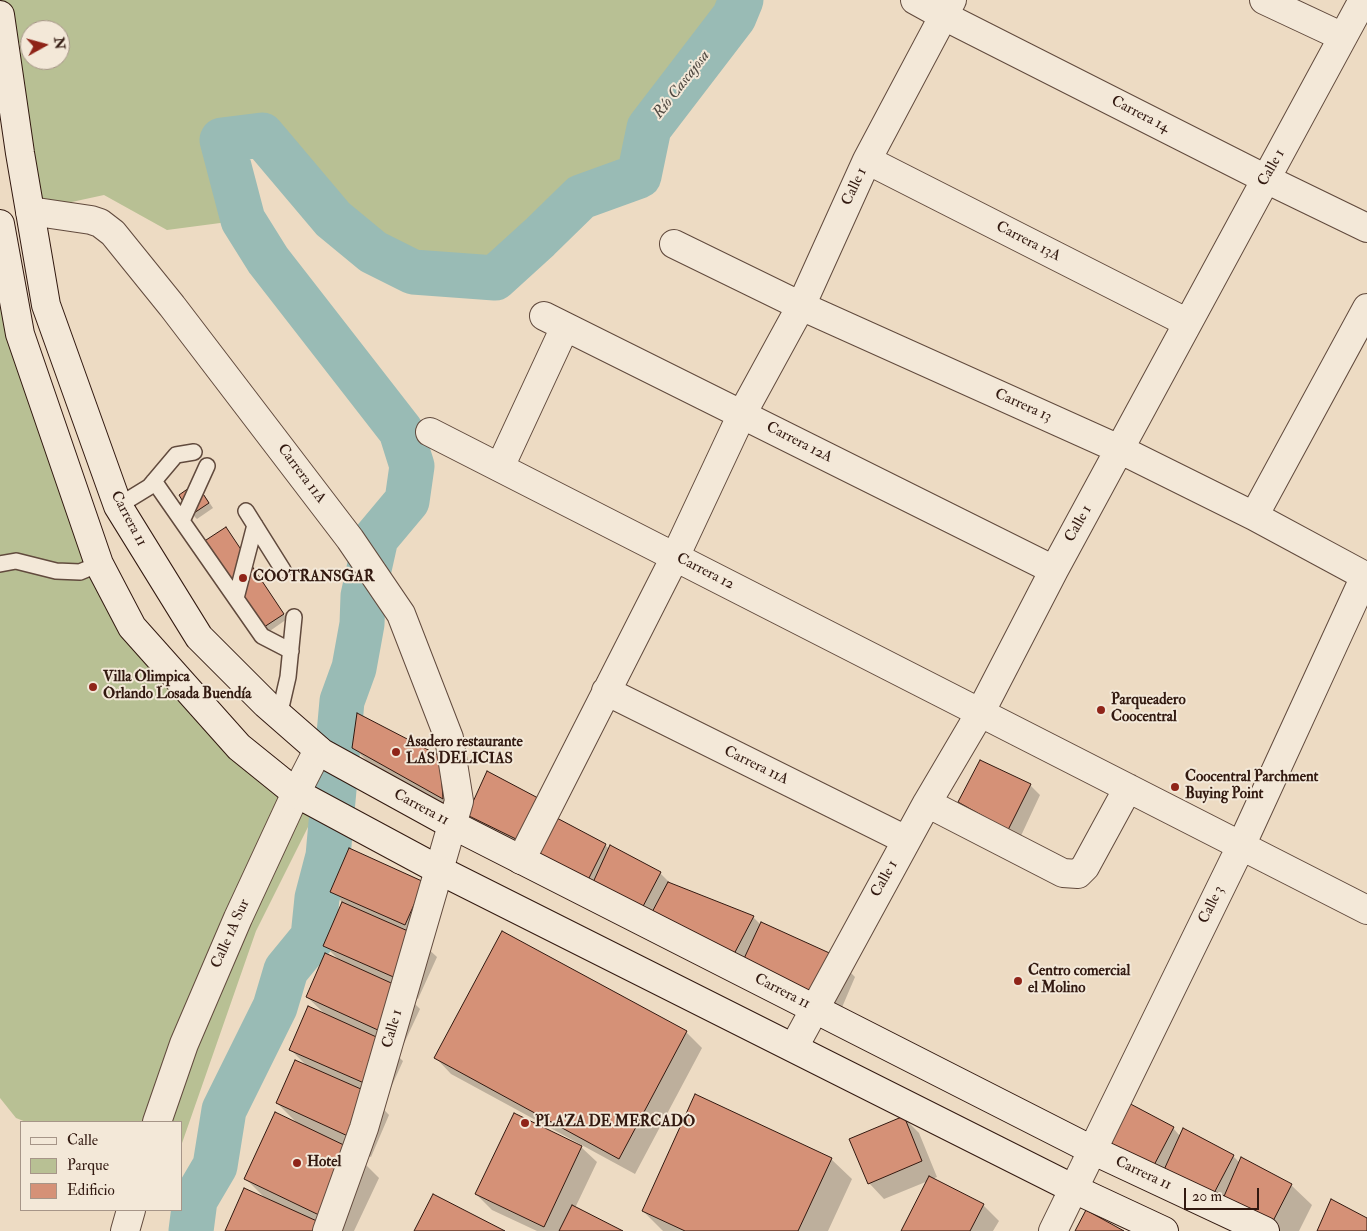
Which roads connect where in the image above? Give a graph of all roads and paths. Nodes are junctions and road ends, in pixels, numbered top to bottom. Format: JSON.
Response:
{"nodes":[{"id":1,"x":915,"y":0,"type":"edge"},
{"id":2,"x":1264,"y":0,"type":"edge"},
{"id":3,"x":1363,"y":0,"type":"edge"},
{"id":4,"x":948,"y":8,"type":"edge"},
{"id":5,"x":0,"y":15,"type":"edge"},
{"id":6,"x":1343,"y":37,"type":"junction"},
{"id":7,"x":867,"y":160,"type":"junction"},
{"id":8,"x":1266,"y":179,"type":"junction"},
{"id":9,"x":30,"y":211,"type":"junction"},
{"id":10,"x":0,"y":224,"type":"edge"},
{"id":11,"x":1367,"y":228,"type":"edge"},
{"id":12,"x":674,"y":244,"type":"dead end"},
{"id":13,"x":801,"y":306,"type":"junction"},
{"id":14,"x":1367,"y":308,"type":"edge"},
{"id":15,"x":1188,"y":323,"type":"junction"},
{"id":16,"x":742,"y":414,"type":"junction"},
{"id":17,"x":430,"y":432,"type":"dead end"},
{"id":18,"x":1119,"y":449,"type":"junction"},
{"id":19,"x":194,"y":452,"type":"dead end"},
{"id":20,"x":207,"y":466,"type":"dead end"},
{"id":21,"x":500,"y":468,"type":"junction"},
{"id":22,"x":154,"y":481,"type":"junction"},
{"id":23,"x":118,"y":506,"type":"junction"},
{"id":24,"x":246,"y":511,"type":"dead end"},
{"id":25,"x":1254,"y":516,"type":"junction"},
{"id":26,"x":182,"y":521,"type":"junction"},
{"id":27,"x":255,"y":526,"type":"junction"},
{"id":28,"x":675,"y":557,"type":"junction"},
{"id":29,"x":0,"y":564,"type":"edge"},
{"id":30,"x":99,"y":564,"type":"junction"},
{"id":31,"x":283,"y":570,"type":"dead end"},
{"id":32,"x":1054,"y":570,"type":"junction"},
{"id":33,"x":1366,"y":577,"type":"edge"},
{"id":34,"x":236,"y":598,"type":"junction"},
{"id":35,"x":294,"y":618,"type":"dead end"},
{"id":36,"x":291,"y":651,"type":"junction"},
{"id":37,"x":606,"y":691,"type":"junction"},
{"id":38,"x":980,"y":712,"type":"junction"},
{"id":39,"x":280,"y":716,"type":"junction"},
{"id":40,"x":320,"y":752,"type":"junction"},
{"id":41,"x":1128,"y":788,"type":"junction"},
{"id":42,"x":296,"y":793,"type":"junction"},
{"id":43,"x":927,"y":803,"type":"junction"},
{"id":44,"x":451,"y":824,"type":"junction"},
{"id":45,"x":906,"y":840,"type":"junction"},
{"id":46,"x":1241,"y":846,"type":"junction"},
{"id":47,"x":521,"y":860,"type":"junction"},
{"id":48,"x":439,"y":870,"type":"junction"},
{"id":49,"x":1367,"y":910,"type":"edge"},
{"id":50,"x":815,"y":1009,"type":"junction"},
{"id":51,"x":794,"y":1047,"type":"junction"},
{"id":52,"x":157,"y":1121,"type":"edge"},
{"id":53,"x":1092,"y":1150,"type":"junction"},
{"id":54,"x":1074,"y":1189,"type":"junction"},
{"id":55,"x":131,"y":1211,"type":"edge"},
{"id":56,"x":125,"y":1231,"type":"edge"},
{"id":57,"x":327,"y":1231,"type":"edge"},
{"id":58,"x":1053,"y":1231,"type":"edge"},
{"id":59,"x":1164,"y":1231,"type":"edge"},
{"id":60,"x":1265,"y":1231,"type":"edge"}],
"edges":[{"from":1,"to":4,"type":"street","name":"Carrera 14"},
{"from":2,"to":6,"type":"street"},
{"from":3,"to":6,"type":"street","name":"Calle 1"},
{"from":4,"to":7,"type":"street","name":"Calle 1"},
{"from":4,"to":8,"type":"street","name":"Carrera 14"},
{"from":5,"to":9,"type":"street","name":"Carrera 11"},
{"from":6,"to":8,"type":"street","name":"Calle 1"},
{"from":7,"to":13,"type":"street","name":"Calle 1"},
{"from":7,"to":15,"type":"street","name":"Carrera 13A"},
{"from":8,"to":11,"type":"street","name":"Carrera 14"},
{"from":8,"to":15,"type":"street","name":"Calle 1"},
{"from":9,"to":23,"type":"street","name":"Carrera 11"},
{"from":9,"to":44,"type":"street","name":"Carrera 11A"},
{"from":10,"to":30,"type":"street"},
{"from":12,"to":13,"type":"street","name":"Carrera 13"},
{"from":13,"to":16,"type":"street","name":"Calle 1"},
{"from":13,"to":18,"type":"street","name":"Carrera 13"},
{"from":14,"to":25,"type":"street"},
{"from":15,"to":18,"type":"street","name":"Calle 1"},
{"from":16,"to":21,"type":"street","name":"Carrera 12A"},
{"from":16,"to":28,"type":"street","name":"Calle 1"},
{"from":16,"to":32,"type":"street","name":"Carrera 12A"},
{"from":17,"to":21,"type":"street","name":"Carrera 12"},
{"from":18,"to":25,"type":"street","name":"Carrera 13"},
{"from":18,"to":32,"type":"street","name":"Calle 1"},
{"from":19,"to":22,"type":"lane"},
{"from":20,"to":26,"type":"lane"},
{"from":21,"to":28,"type":"street","name":"Carrera 12"},
{"from":22,"to":23,"type":"lane"},
{"from":22,"to":26,"type":"lane"},
{"from":23,"to":39,"type":"street","name":"Carrera 11"},
{"from":24,"to":27,"type":"lane"},
{"from":25,"to":33,"type":"street","name":"Carrera 13"},
{"from":26,"to":34,"type":"lane"},
{"from":27,"to":31,"type":"lane"},
{"from":27,"to":34,"type":"lane"},
{"from":28,"to":37,"type":"street","name":"Calle 1"},
{"from":28,"to":38,"type":"street","name":"Carrera 12"},
{"from":29,"to":30,"type":"lane"},
{"from":30,"to":42,"type":"street"},
{"from":32,"to":38,"type":"street","name":"Calle 1"},
{"from":33,"to":46,"type":"street","name":"Calle 3"},
{"from":34,"to":36,"type":"lane"},
{"from":35,"to":36,"type":"lane"},
{"from":36,"to":39,"type":"lane"},
{"from":37,"to":45,"type":"street","name":"Carrera 11A"},
{"from":37,"to":47,"type":"street","name":"Calle 1"},
{"from":38,"to":41,"type":"street","name":"Carrera 12"},
{"from":38,"to":43,"type":"street","name":"Calle 1"},
{"from":39,"to":40,"type":"street","name":"Carrera 11"},
{"from":40,"to":42,"type":"street","name":"Calle 1A Sur"},
{"from":40,"to":44,"type":"street","name":"Carrera 11"},
{"from":41,"to":43,"type":"street"},
{"from":41,"to":46,"type":"street","name":"Carrera 12"},
{"from":42,"to":48,"type":"street"},
{"from":42,"to":52,"type":"street","name":"Calle 1A Sur"},
{"from":43,"to":45,"type":"street","name":"Calle 1"},
{"from":44,"to":47,"type":"street","name":"Carrera 11"},
{"from":44,"to":48,"type":"street","name":"Calle 1"},
{"from":45,"to":50,"type":"street","name":"Calle 1"},
{"from":46,"to":49,"type":"street","name":"Carrera 12"},
{"from":46,"to":53,"type":"street","name":"Calle 3"},
{"from":47,"to":50,"type":"street","name":"Carrera 11"},
{"from":48,"to":51,"type":"street"},
{"from":48,"to":57,"type":"street","name":"Calle 1"},
{"from":50,"to":51,"type":"street","name":"Calle 1"},
{"from":50,"to":53,"type":"street","name":"Carrera 11"},
{"from":51,"to":54,"type":"street"},
{"from":53,"to":54,"type":"street","name":"Calle 3"},
{"from":53,"to":60,"type":"street","name":"Carrera 11"},
{"from":54,"to":58,"type":"street","name":"Calle 3"},
{"from":54,"to":59,"type":"street"},
{"from":55,"to":56,"type":"street"}]}
